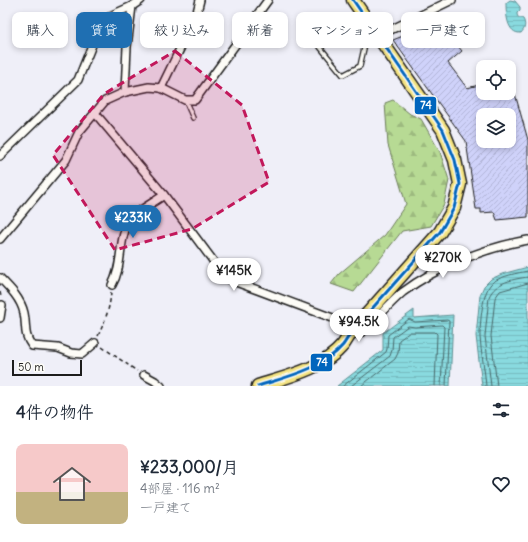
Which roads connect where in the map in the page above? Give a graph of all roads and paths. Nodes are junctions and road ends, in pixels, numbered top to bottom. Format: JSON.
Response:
{"nodes":[{"id":1,"x":127,"y":0,"type":"edge"},
{"id":2,"x":141,"y":0,"type":"edge"},
{"id":3,"x":200,"y":0,"type":"edge"},
{"id":4,"x":268,"y":0,"type":"edge"},
{"id":5,"x":353,"y":0,"type":"edge"},
{"id":6,"x":452,"y":0,"type":"edge"},
{"id":7,"x":132,"y":6,"type":"junction"},
{"id":8,"x":361,"y":12,"type":"edge"},
{"id":9,"x":393,"y":29,"type":"edge"},
{"id":10,"x":365,"y":44,"type":"joint"},
{"id":11,"x":386,"y":48,"type":"edge"},
{"id":12,"x":161,"y":88,"type":"junction"},
{"id":13,"x":126,"y":92,"type":"junction"},
{"id":14,"x":185,"y":100,"type":"junction"},
{"id":15,"x":95,"y":113,"type":"junction"},
{"id":16,"x":193,"y":118,"type":"dead end"},
{"id":17,"x":0,"y":156,"type":"edge"},
{"id":18,"x":164,"y":195,"type":"junction"},
{"id":19,"x":1,"y":237,"type":"edge"},
{"id":20,"x":528,"y":240,"type":"edge"},
{"id":21,"x":0,"y":278,"type":"edge"},
{"id":22,"x":112,"y":285,"type":"joint"},
{"id":23,"x":2,"y":305,"type":"dead end"},
{"id":24,"x":0,"y":318,"type":"edge"},
{"id":25,"x":353,"y":330,"type":"junction"},
{"id":26,"x":95,"y":343,"type":"junction"},
{"id":27,"x":144,"y":375,"type":"joint"},
{"id":28,"x":161,"y":386,"type":"edge"},
{"id":29,"x":258,"y":386,"type":"edge"}],
"edges":[{"from":1,"to":7,"type":"street"},
{"from":2,"to":7,"type":"street"},
{"from":3,"to":12,"type":"street"},
{"from":4,"to":14,"type":"street"},
{"from":5,"to":8,"type":"main road"},
{"from":6,"to":9,"type":"street"},
{"from":7,"to":13,"type":"street"},
{"from":7,"to":17,"type":"street"},
{"from":10,"to":10,"type":"lane"},
{"from":11,"to":25,"type":"main road"},
{"from":12,"to":13,"type":"street"},
{"from":12,"to":14,"type":"street"},
{"from":13,"to":15,"type":"street"},
{"from":14,"to":16,"type":"lane"},
{"from":15,"to":18,"type":"street"},
{"from":15,"to":19,"type":"street"},
{"from":18,"to":22,"type":"street"},
{"from":18,"to":25,"type":"street"},
{"from":20,"to":25,"type":"street"},
{"from":21,"to":26,"type":"street"},
{"from":22,"to":26,"type":"path"},
{"from":23,"to":24,"type":"street"},
{"from":25,"to":29,"type":"main road"},
{"from":26,"to":27,"type":"path"},
{"from":27,"to":28,"type":"street"}]}
